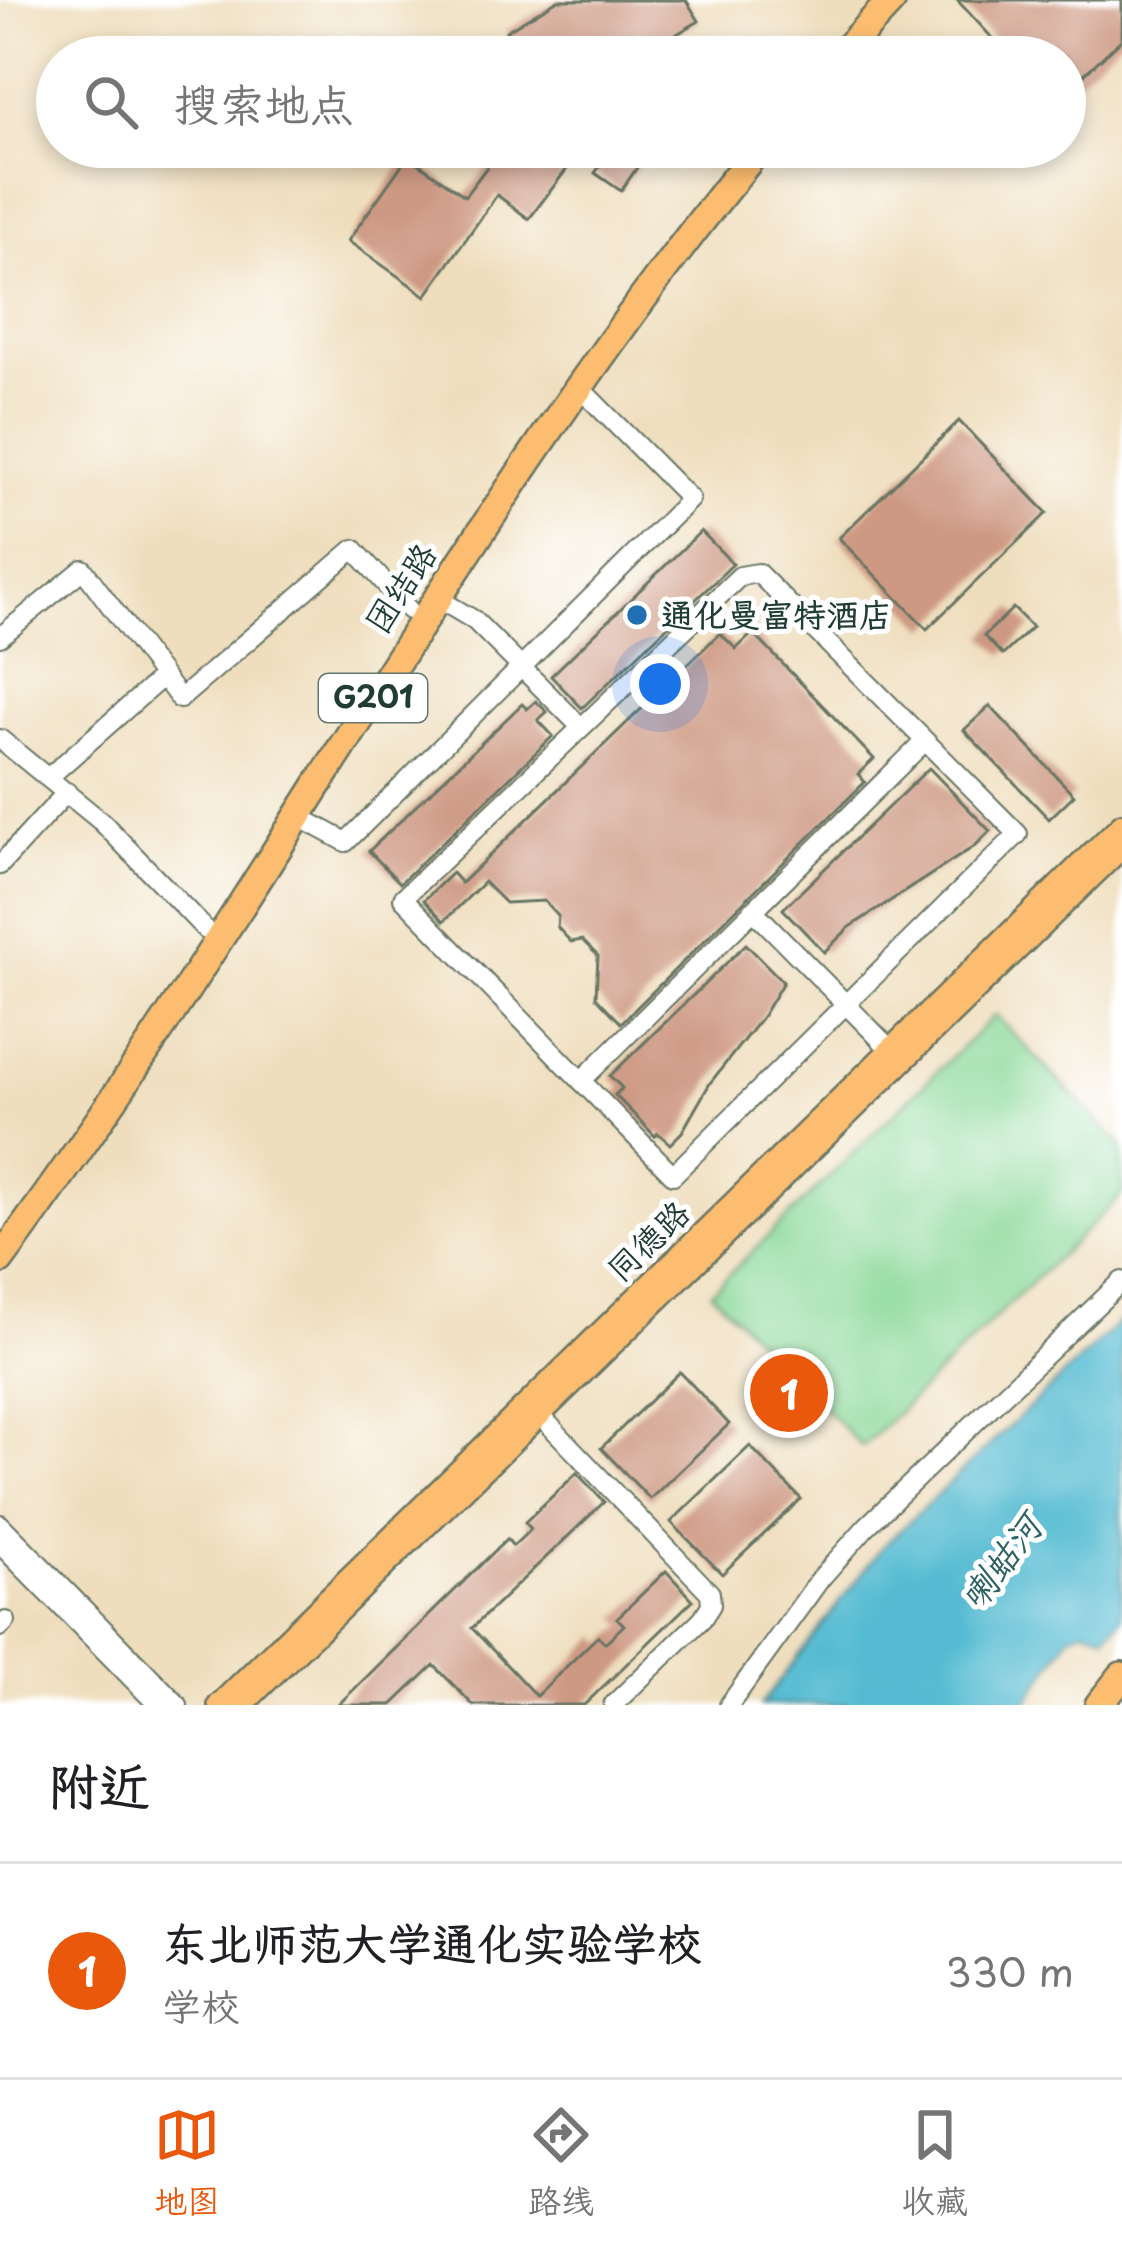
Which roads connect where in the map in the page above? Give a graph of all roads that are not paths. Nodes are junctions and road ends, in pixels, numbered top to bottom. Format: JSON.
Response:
{"nodes":[{"id":1,"x":868,"y":0,"type":"edge"},
{"id":2,"x":892,"y":0,"type":"edge"},
{"id":3,"x":835,"y":36,"type":"edge"},
{"id":4,"x":859,"y":36,"type":"edge"},
{"id":5,"x":721,"y":168,"type":"edge"},
{"id":6,"x":743,"y":168,"type":"edge"},
{"id":7,"x":577,"y":386,"type":"junction"},
{"id":8,"x":437,"y":598,"type":"junction"},
{"id":9,"x":409,"y":610,"type":"junction"},
{"id":10,"x":0,"y":637,"type":"edge"},
{"id":11,"x":521,"y":667,"type":"junction"},
{"id":12,"x":161,"y":678,"type":"junction"},
{"id":13,"x":581,"y":728,"type":"junction"},
{"id":14,"x":0,"y":739,"type":"edge"},
{"id":15,"x":925,"y":741,"type":"junction"},
{"id":16,"x":49,"y":777,"type":"junction"},
{"id":17,"x":67,"y":792,"type":"junction"},
{"id":18,"x":298,"y":816,"type":"junction"},
{"id":19,"x":1122,"y":824,"type":"edge"},
{"id":20,"x":1122,"y":847,"type":"edge"},
{"id":21,"x":0,"y":865,"type":"edge"},
{"id":22,"x":754,"y":910,"type":"junction"},
{"id":23,"x":206,"y":930,"type":"junction"},
{"id":24,"x":846,"y":1004,"type":"junction"},
{"id":25,"x":891,"y":1050,"type":"junction"},
{"id":26,"x":581,"y":1081,"type":"junction"},
{"id":27,"x":0,"y":1231,"type":"edge"},
{"id":28,"x":0,"y":1260,"type":"edge"},
{"id":29,"x":1122,"y":1281,"type":"edge"},
{"id":30,"x":540,"y":1415,"type":"junction"},
{"id":31,"x":0,"y":1524,"type":"edge"},
{"id":32,"x":0,"y":1544,"type":"edge"},
{"id":33,"x":1122,"y":1677,"type":"edge"},
{"id":34,"x":158,"y":1705,"type":"edge"},
{"id":35,"x":178,"y":1705,"type":"edge"},
{"id":36,"x":219,"y":1705,"type":"edge"},
{"id":37,"x":242,"y":1705,"type":"edge"},
{"id":38,"x":613,"y":1705,"type":"edge"},
{"id":39,"x":729,"y":1705,"type":"edge"},
{"id":40,"x":1099,"y":1705,"type":"edge"}],
"edges":[{"from":1,"to":3,"type":"highway"},
{"from":2,"to":4,"type":"highway"},
{"from":5,"to":9,"type":"highway","name":"团结路","number":"G201"},
{"from":6,"to":7,"type":"highway","name":"团结路","number":"G201"},
{"from":7,"to":8,"type":"highway","name":"团结路","number":"G201"},
{"from":7,"to":11,"type":"street"},
{"from":8,"to":11,"type":"street"},
{"from":8,"to":18,"type":"highway","name":"团结路","number":"G201"},
{"from":9,"to":12,"type":"street"},
{"from":9,"to":23,"type":"highway","name":"团结路","number":"G201"},
{"from":10,"to":12,"type":"street"},
{"from":11,"to":13,"type":"street"},
{"from":11,"to":18,"type":"street"},
{"from":12,"to":16,"type":"street"},
{"from":13,"to":15,"type":"street"},
{"from":13,"to":26,"type":"street"},
{"from":14,"to":16,"type":"street"},
{"from":15,"to":22,"type":"street"},
{"from":15,"to":24,"type":"street"},
{"from":16,"to":17,"type":"street"},
{"from":17,"to":21,"type":"street"},
{"from":17,"to":23,"type":"street"},
{"from":18,"to":28,"type":"highway","name":"团结路","number":"G201"},
{"from":19,"to":25,"type":"main road","name":"同德路"},
{"from":20,"to":30,"type":"main road","name":"同德路"},
{"from":22,"to":24,"type":"street"},
{"from":22,"to":26,"type":"street"},
{"from":23,"to":27,"type":"highway","name":"团结路","number":"G201"},
{"from":24,"to":25,"type":"street"},
{"from":24,"to":26,"type":"street"},
{"from":25,"to":36,"type":"main road","name":"同德路"},
{"from":29,"to":39,"type":"street"},
{"from":30,"to":37,"type":"main road","name":"同德路"},
{"from":30,"to":38,"type":"street"},
{"from":31,"to":35,"type":"street"},
{"from":32,"to":34,"type":"street"},
{"from":33,"to":40,"type":"highway"}]}
